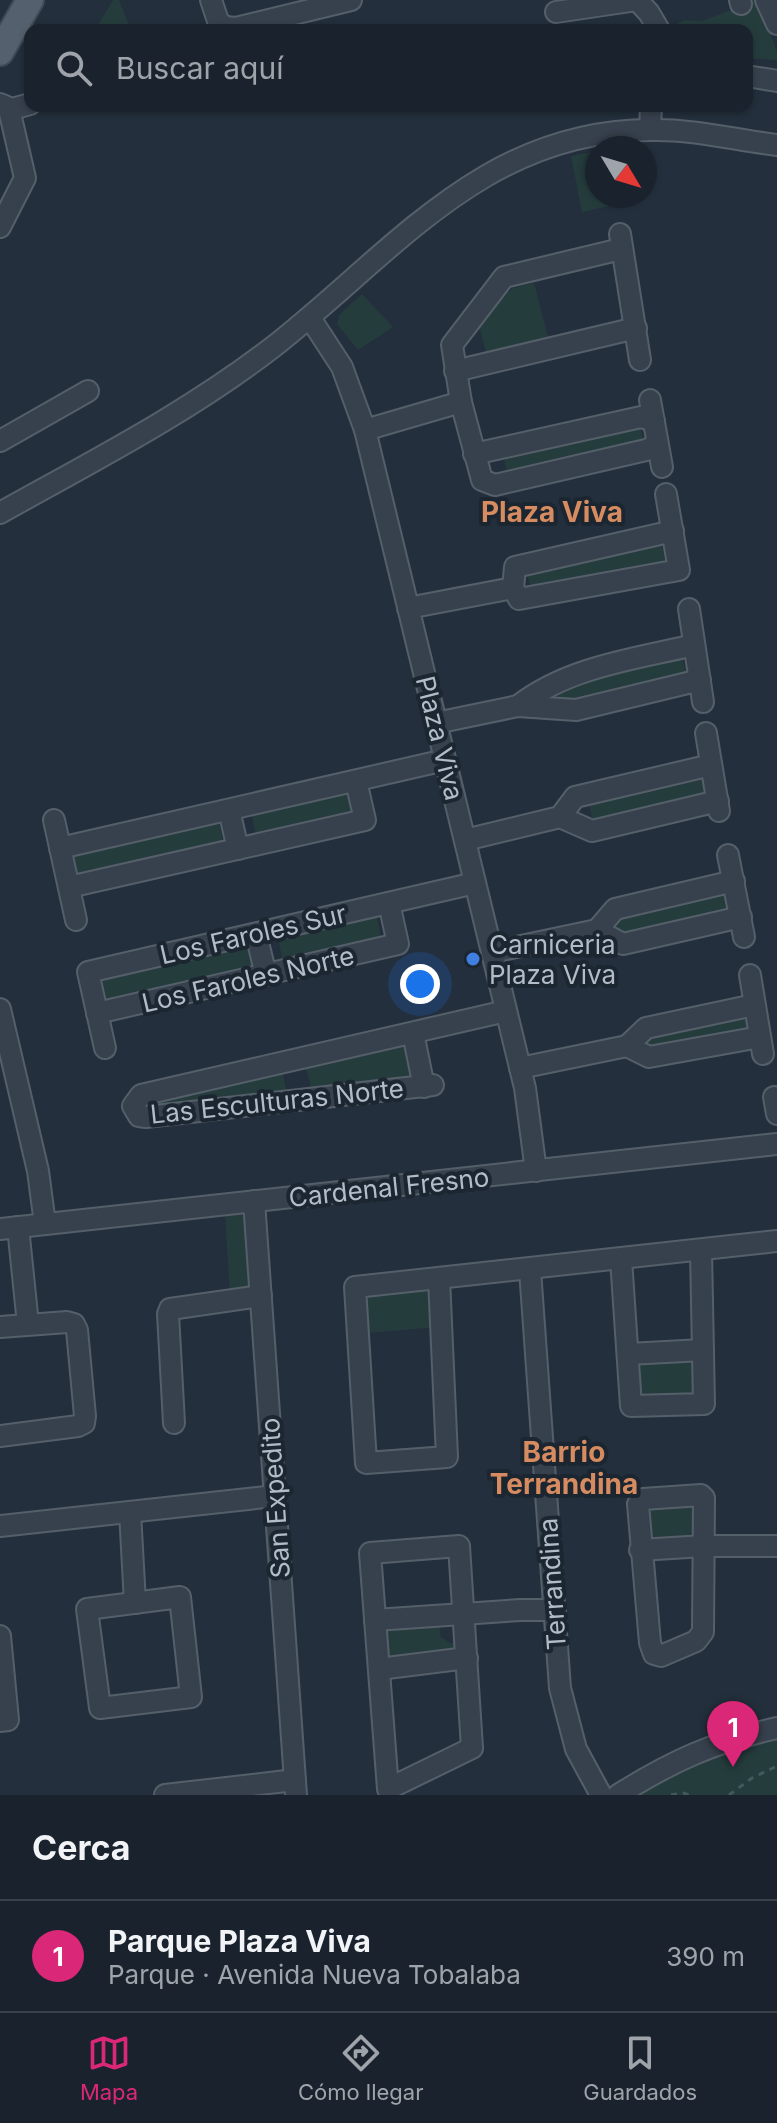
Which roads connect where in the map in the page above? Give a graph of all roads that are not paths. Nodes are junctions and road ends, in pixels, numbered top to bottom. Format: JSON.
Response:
{"nodes":[{"id":1,"x":30,"y":0,"type":"edge"},
{"id":2,"x":211,"y":0,"type":"edge"},
{"id":3,"x":351,"y":0,"type":"edge"},
{"id":4,"x":766,"y":0,"type":"edge"},
{"id":5,"x":639,"y":2,"type":"edge"},
{"id":6,"x":556,"y":12,"type":"dead end"},
{"id":7,"x":220,"y":24,"type":"edge"},
{"id":8,"x":252,"y":24,"type":"edge"},
{"id":9,"x":646,"y":24,"type":"edge"},
{"id":10,"x":655,"y":24,"type":"edge"},
{"id":11,"x":777,"y":24,"type":"edge"},
{"id":12,"x":0,"y":52,"type":"edge"},
{"id":13,"x":753,"y":77,"type":"edge"},
{"id":14,"x":777,"y":81,"type":"edge"},
{"id":15,"x":5,"y":106,"type":"edge"},
{"id":16,"x":651,"y":112,"type":"edge"},
{"id":17,"x":650,"y":130,"type":"junction"},
{"id":18,"x":777,"y":145,"type":"edge"},
{"id":19,"x":0,"y":227,"type":"edge"},
{"id":20,"x":310,"y":318,"type":"junction"},
{"id":21,"x":636,"y":328,"type":"junction"},
{"id":22,"x":640,"y":360,"type":"dead end"},
{"id":23,"x":455,"y":371,"type":"junction"},
{"id":24,"x":88,"y":391,"type":"dead end"},
{"id":25,"x":650,"y":400,"type":"dead end"},
{"id":26,"x":461,"y":402,"type":"junction"},
{"id":27,"x":365,"y":430,"type":"junction"},
{"id":28,"x":656,"y":431,"type":"junction"},
{"id":29,"x":0,"y":441,"type":"edge"},
{"id":30,"x":474,"y":454,"type":"junction"},
{"id":31,"x":662,"y":467,"type":"dead end"},
{"id":32,"x":666,"y":494,"type":"dead end"},
{"id":33,"x":0,"y":513,"type":"edge"},
{"id":34,"x":673,"y":531,"type":"junction"},
{"id":35,"x":513,"y":588,"type":"junction"},
{"id":36,"x":408,"y":608,"type":"junction"},
{"id":37,"x":689,"y":609,"type":"dead end"},
{"id":38,"x":694,"y":645,"type":"junction"},
{"id":39,"x":700,"y":680,"type":"junction"},
{"id":40,"x":703,"y":702,"type":"dead end"},
{"id":41,"x":518,"y":706,"type":"junction"},
{"id":42,"x":436,"y":723,"type":"junction"},
{"id":43,"x":706,"y":733,"type":"dead end"},
{"id":44,"x":445,"y":760,"type":"junction"},
{"id":45,"x":711,"y":765,"type":"junction"},
{"id":46,"x":356,"y":781,"type":"junction"},
{"id":47,"x":229,"y":810,"type":"junction"},
{"id":48,"x":560,"y":817,"type":"junction"},
{"id":49,"x":54,"y":820,"type":"dead end"},
{"id":50,"x":465,"y":840,"type":"junction"},
{"id":51,"x":60,"y":848,"type":"junction"},
{"id":52,"x":238,"y":849,"type":"junction"},
{"id":53,"x":728,"y":855,"type":"dead end"},
{"id":54,"x":734,"y":881,"type":"junction"},
{"id":55,"x":475,"y":883,"type":"junction"},
{"id":56,"x":69,"y":887,"type":"junction"},
{"id":57,"x":389,"y":903,"type":"junction"},
{"id":58,"x":76,"y":920,"type":"dead end"},
{"id":59,"x":597,"y":930,"type":"junction"},
{"id":60,"x":256,"y":934,"type":"junction"},
{"id":61,"x":492,"y":952,"type":"junction"},
{"id":62,"x":266,"y":975,"type":"junction"},
{"id":63,"x":750,"y":975,"type":"dead end"},
{"id":64,"x":754,"y":1005,"type":"junction"},
{"id":65,"x":0,"y":1009,"type":"edge"},
{"id":66,"x":506,"y":1011,"type":"junction"},
{"id":67,"x":97,"y":1013,"type":"junction"},
{"id":68,"x":413,"y":1033,"type":"junction"},
{"id":69,"x":627,"y":1046,"type":"junction"},
{"id":70,"x":105,"y":1048,"type":"dead end"},
{"id":71,"x":294,"y":1062,"type":"junction"},
{"id":72,"x":520,"y":1068,"type":"junction"},
{"id":73,"x":7,"y":1070,"type":"edge"},
{"id":74,"x":301,"y":1099,"type":"junction"},
{"id":75,"x":777,"y":1144,"type":"edge"},
{"id":76,"x":536,"y":1171,"type":"junction"},
{"id":77,"x":254,"y":1201,"type":"junction"},
{"id":78,"x":45,"y":1224,"type":"junction"},
{"id":79,"x":9,"y":1228,"type":"edge"},
{"id":80,"x":777,"y":1241,"type":"edge"},
{"id":81,"x":701,"y":1250,"type":"junction"},
{"id":82,"x":621,"y":1259,"type":"junction"},
{"id":83,"x":530,"y":1270,"type":"junction"},
{"id":84,"x":439,"y":1278,"type":"junction"},
{"id":85,"x":261,"y":1296,"type":"junction"},
{"id":86,"x":28,"y":1324,"type":"junction"},
{"id":87,"x":0,"y":1327,"type":"edge"},
{"id":88,"x":703,"y":1350,"type":"junction"},
{"id":89,"x":628,"y":1354,"type":"junction"},
{"id":90,"x":174,"y":1423,"type":"dead end"},
{"id":91,"x":0,"y":1436,"type":"edge"},
{"id":92,"x":275,"y":1496,"type":"junction"},
{"id":93,"x":130,"y":1512,"type":"junction"},
{"id":94,"x":0,"y":1526,"type":"edge"},
{"id":95,"x":704,"y":1546,"type":"junction"},
{"id":96,"x":777,"y":1546,"type":"edge"},
{"id":97,"x":640,"y":1550,"type":"junction"},
{"id":98,"x":135,"y":1603,"type":"junction"},
{"id":99,"x":555,"y":1610,"type":"junction"},
{"id":100,"x":464,"y":1613,"type":"junction"},
{"id":101,"x":375,"y":1620,"type":"junction"},
{"id":102,"x":0,"y":1636,"type":"edge"},
{"id":103,"x":467,"y":1658,"type":"junction"},
{"id":104,"x":379,"y":1669,"type":"junction"},
{"id":105,"x":0,"y":1721,"type":"edge"},
{"id":106,"x":777,"y":1728,"type":"edge"},
{"id":107,"x":296,"y":1788,"type":"edge"},
{"id":108,"x":209,"y":1793,"type":"edge"},
{"id":109,"x":165,"y":1795,"type":"edge"},
{"id":110,"x":601,"y":1795,"type":"edge"},
{"id":111,"x":618,"y":1795,"type":"edge"}],
"edges":[{"from":1,"to":12,"type":"main road"},
{"from":2,"to":7,"type":"street"},
{"from":3,"to":8,"type":"street"},
{"from":4,"to":11,"type":"street"},
{"from":5,"to":6,"type":"street"},
{"from":5,"to":9,"type":"street"},
{"from":5,"to":10,"type":"street"},
{"from":13,"to":14,"type":"street"},
{"from":15,"to":19,"type":"street"},
{"from":16,"to":17,"type":"street"},
{"from":17,"to":18,"type":"street"},
{"from":17,"to":20,"type":"street"},
{"from":20,"to":27,"type":"street","name":"Plaza Viva"},
{"from":20,"to":33,"type":"street"},
{"from":21,"to":22,"type":"street"},
{"from":21,"to":23,"type":"street"},
{"from":21,"to":23,"type":"street"},
{"from":23,"to":26,"type":"street"},
{"from":24,"to":29,"type":"street"},
{"from":25,"to":28,"type":"street"},
{"from":26,"to":27,"type":"street"},
{"from":26,"to":30,"type":"street"},
{"from":27,"to":36,"type":"street","name":"Plaza Viva"},
{"from":28,"to":30,"type":"street"},
{"from":28,"to":30,"type":"street"},
{"from":28,"to":31,"type":"street"},
{"from":32,"to":34,"type":"street"},
{"from":34,"to":35,"type":"street"},
{"from":34,"to":35,"type":"street"},
{"from":35,"to":36,"type":"street"},
{"from":36,"to":42,"type":"street","name":"Plaza Viva"},
{"from":37,"to":38,"type":"street"},
{"from":38,"to":39,"type":"street"},
{"from":38,"to":41,"type":"street"},
{"from":39,"to":40,"type":"street"},
{"from":39,"to":41,"type":"street"},
{"from":41,"to":42,"type":"street"},
{"from":42,"to":44,"type":"street","name":"Plaza Viva"},
{"from":43,"to":45,"type":"street"},
{"from":44,"to":46,"type":"street"},
{"from":44,"to":50,"type":"street","name":"Plaza Viva"},
{"from":45,"to":48,"type":"street"},
{"from":45,"to":48,"type":"street"},
{"from":46,"to":47,"type":"street"},
{"from":46,"to":52,"type":"street"},
{"from":47,"to":51,"type":"street"},
{"from":47,"to":52,"type":"street"},
{"from":48,"to":50,"type":"street"},
{"from":49,"to":51,"type":"street"},
{"from":50,"to":55,"type":"street","name":"Plaza Viva"},
{"from":51,"to":56,"type":"street"},
{"from":52,"to":56,"type":"street"},
{"from":53,"to":54,"type":"street"},
{"from":54,"to":59,"type":"street"},
{"from":54,"to":59,"type":"street"},
{"from":55,"to":57,"type":"street","name":"Los Faroles Sur"},
{"from":55,"to":61,"type":"street","name":"Plaza Viva"},
{"from":56,"to":58,"type":"street"},
{"from":57,"to":60,"type":"street","name":"Los Faroles Sur"},
{"from":57,"to":62,"type":"street","name":"Los Faroles Norte"},
{"from":59,"to":61,"type":"street"},
{"from":60,"to":62,"type":"street"},
{"from":60,"to":67,"type":"street","name":"Los Faroles Sur"},
{"from":61,"to":66,"type":"street","name":"Plaza Viva"},
{"from":62,"to":67,"type":"street","name":"Los Faroles Norte"},
{"from":63,"to":64,"type":"street"},
{"from":64,"to":69,"type":"street"},
{"from":64,"to":69,"type":"street"},
{"from":65,"to":73,"type":"street"},
{"from":66,"to":68,"type":"street"},
{"from":66,"to":72,"type":"street","name":"Plaza Viva"},
{"from":67,"to":70,"type":"street"},
{"from":68,"to":71,"type":"street"},
{"from":68,"to":74,"type":"street","name":"Las Esculturas Norte"},
{"from":69,"to":72,"type":"street"},
{"from":71,"to":74,"type":"street"},
{"from":71,"to":74,"type":"street","name":"Las Esculturas Norte"},
{"from":72,"to":76,"type":"street","name":"Plaza Viva"},
{"from":73,"to":78,"type":"street"},
{"from":75,"to":76,"type":"street","name":"Cardenal Fresno"},
{"from":76,"to":77,"type":"street","name":"Cardenal Fresno"},
{"from":77,"to":78,"type":"street","name":"Cardenal Fresno"},
{"from":77,"to":85,"type":"street","name":"San Expedito"},
{"from":78,"to":79,"type":"street","name":"Cardenal Fresno"},
{"from":79,"to":86,"type":"street"},
{"from":80,"to":81,"type":"street"},
{"from":81,"to":82,"type":"street"},
{"from":81,"to":88,"type":"street"},
{"from":82,"to":83,"type":"street"},
{"from":82,"to":89,"type":"street"},
{"from":83,"to":84,"type":"street"},
{"from":83,"to":99,"type":"street","name":"Terrandina"},
{"from":84,"to":84,"type":"street"},
{"from":85,"to":90,"type":"street"},
{"from":85,"to":92,"type":"street","name":"San Expedito"},
{"from":86,"to":87,"type":"street"},
{"from":86,"to":91,"type":"street"},
{"from":88,"to":89,"type":"street"},
{"from":88,"to":89,"type":"street"},
{"from":92,"to":93,"type":"street"},
{"from":92,"to":107,"type":"street","name":"San Expedito"},
{"from":93,"to":94,"type":"street"},
{"from":93,"to":98,"type":"street"},
{"from":95,"to":96,"type":"street"},
{"from":95,"to":97,"type":"street"},
{"from":95,"to":97,"type":"street"},
{"from":95,"to":97,"type":"street"},
{"from":98,"to":98,"type":"street"},
{"from":99,"to":100,"type":"street"},
{"from":99,"to":110,"type":"street","name":"Terrandina"},
{"from":100,"to":101,"type":"street"},
{"from":100,"to":101,"type":"street"},
{"from":100,"to":103,"type":"street"},
{"from":101,"to":104,"type":"street"},
{"from":102,"to":105,"type":"street"},
{"from":103,"to":104,"type":"street"},
{"from":103,"to":104,"type":"street"},
{"from":106,"to":111,"type":"street"},
{"from":107,"to":108,"type":"street"},
{"from":108,"to":109,"type":"street"}]}
